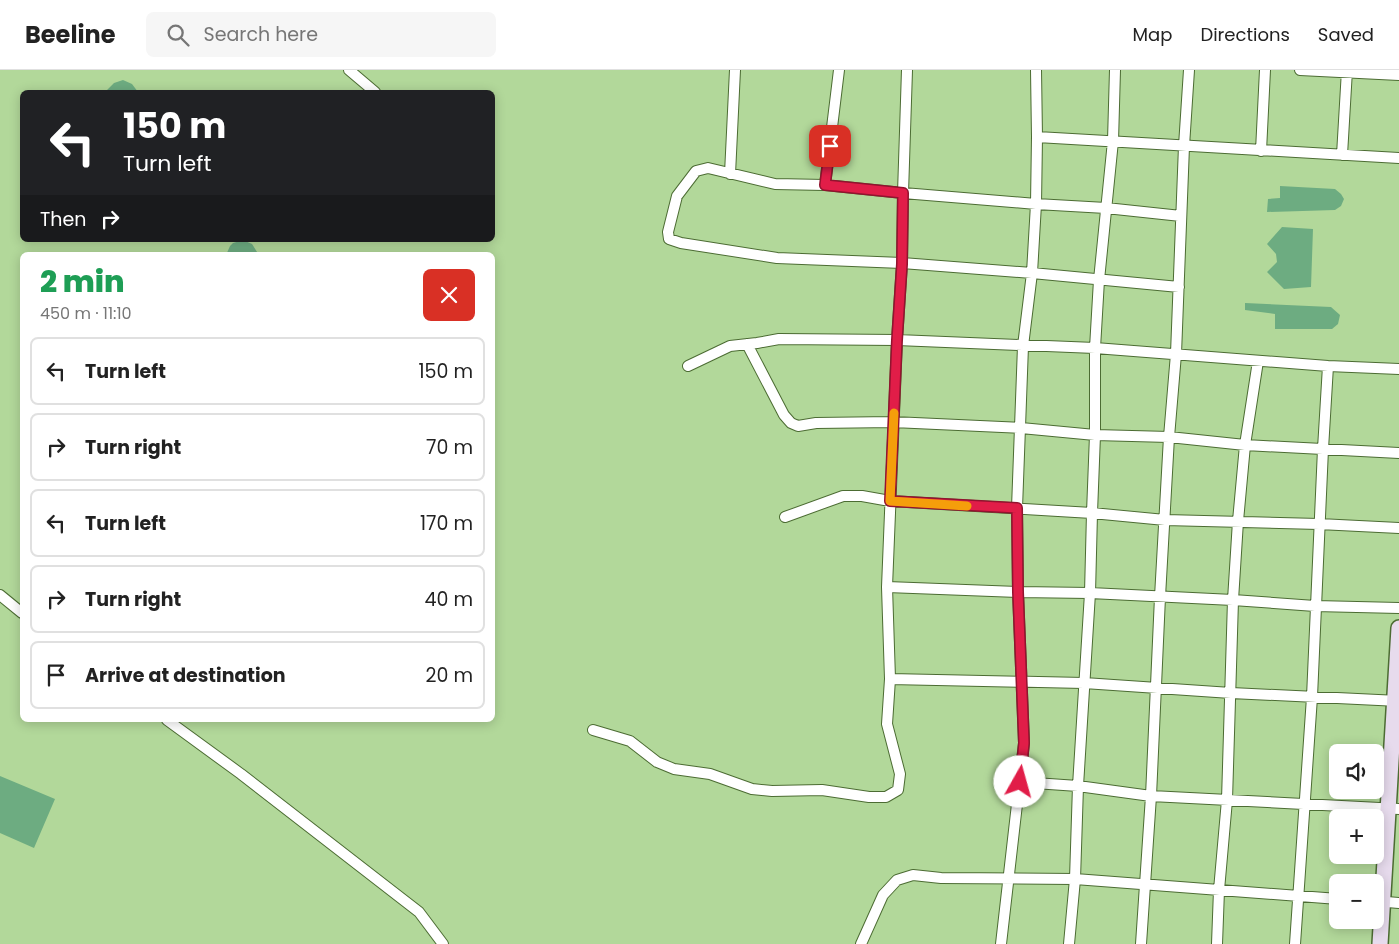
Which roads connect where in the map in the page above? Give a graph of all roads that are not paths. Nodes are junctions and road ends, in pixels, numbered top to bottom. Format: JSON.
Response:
{"nodes":[{"id":1,"x":349,"y":70,"type":"edge"},
{"id":2,"x":735,"y":70,"type":"edge"},
{"id":3,"x":839,"y":70,"type":"edge"},
{"id":4,"x":907,"y":70,"type":"edge"},
{"id":5,"x":1036,"y":70,"type":"edge"},
{"id":6,"x":1115,"y":70,"type":"edge"},
{"id":7,"x":1189,"y":70,"type":"edge"},
{"id":8,"x":1265,"y":70,"type":"edge"},
{"id":9,"x":1300,"y":70,"type":"edge"},
{"id":10,"x":1347,"y":71,"type":"edge"},
{"id":11,"x":1399,"y":75,"type":"edge"},
{"id":12,"x":373,"y":90,"type":"edge"},
{"id":13,"x":1037,"y":137,"type":"junction"},
{"id":14,"x":1113,"y":141,"type":"junction"},
{"id":15,"x":1184,"y":146,"type":"junction"},
{"id":16,"x":1261,"y":151,"type":"junction"},
{"id":17,"x":1342,"y":155,"type":"junction"},
{"id":18,"x":1399,"y":158,"type":"edge"},
{"id":19,"x":730,"y":174,"type":"junction"},
{"id":20,"x":825,"y":185,"type":"junction"},
{"id":21,"x":903,"y":193,"type":"junction"},
{"id":22,"x":1036,"y":204,"type":"junction"},
{"id":23,"x":1106,"y":208,"type":"junction"},
{"id":24,"x":1181,"y":216,"type":"junction"},
{"id":25,"x":902,"y":264,"type":"junction"},
{"id":26,"x":1032,"y":273,"type":"junction"},
{"id":27,"x":1099,"y":280,"type":"junction"},
{"id":28,"x":1179,"y":287,"type":"junction"},
{"id":29,"x":897,"y":340,"type":"junction"},
{"id":30,"x":747,"y":344,"type":"junction"},
{"id":31,"x":1023,"y":346,"type":"junction"},
{"id":32,"x":1095,"y":348,"type":"junction"},
{"id":33,"x":1176,"y":354,"type":"junction"},
{"id":34,"x":1258,"y":361,"type":"junction"},
{"id":35,"x":688,"y":366,"type":"dead end"},
{"id":36,"x":1328,"y":366,"type":"junction"},
{"id":37,"x":1399,"y":369,"type":"edge"},
{"id":38,"x":893,"y":422,"type":"junction"},
{"id":39,"x":1021,"y":428,"type":"junction"},
{"id":40,"x":1096,"y":435,"type":"junction"},
{"id":41,"x":1169,"y":437,"type":"junction"},
{"id":42,"x":1245,"y":445,"type":"junction"},
{"id":43,"x":1322,"y":450,"type":"junction"},
{"id":44,"x":1399,"y":453,"type":"edge"},
{"id":45,"x":890,"y":501,"type":"junction"},
{"id":46,"x":1017,"y":508,"type":"junction"},
{"id":47,"x":1092,"y":513,"type":"junction"},
{"id":48,"x":785,"y":517,"type":"dead end"},
{"id":49,"x":1165,"y":520,"type":"junction"},
{"id":50,"x":1238,"y":521,"type":"junction"},
{"id":51,"x":1319,"y":524,"type":"junction"},
{"id":52,"x":1399,"y":528,"type":"edge"},
{"id":53,"x":887,"y":587,"type":"junction"},
{"id":54,"x":1018,"y":592,"type":"junction"},
{"id":55,"x":1090,"y":593,"type":"junction"},
{"id":56,"x":0,"y":596,"type":"edge"},
{"id":57,"x":1160,"y":597,"type":"junction"},
{"id":58,"x":1233,"y":600,"type":"junction"},
{"id":59,"x":1315,"y":606,"type":"junction"},
{"id":60,"x":1399,"y":608,"type":"edge"},
{"id":61,"x":20,"y":611,"type":"edge"},
{"id":62,"x":1399,"y":628,"type":"edge"},
{"id":63,"x":890,"y":679,"type":"junction"},
{"id":64,"x":1022,"y":682,"type":"junction"},
{"id":65,"x":1084,"y":683,"type":"junction"},
{"id":66,"x":1157,"y":688,"type":"junction"},
{"id":67,"x":1231,"y":693,"type":"junction"},
{"id":68,"x":1312,"y":697,"type":"junction"},
{"id":69,"x":1397,"y":701,"type":"edge"},
{"id":70,"x":170,"y":722,"type":"edge"},
{"id":71,"x":593,"y":730,"type":"dead end"},
{"id":72,"x":1020,"y":782,"type":"junction"},
{"id":73,"x":1078,"y":786,"type":"junction"},
{"id":74,"x":1152,"y":796,"type":"junction"},
{"id":75,"x":1228,"y":800,"type":"junction"},
{"id":76,"x":1305,"y":804,"type":"junction"},
{"id":77,"x":1393,"y":809,"type":"edge"},
{"id":78,"x":1382,"y":874,"type":"edge"},
{"id":79,"x":1009,"y":878,"type":"junction"},
{"id":80,"x":1075,"y":879,"type":"junction"},
{"id":81,"x":1146,"y":884,"type":"junction"},
{"id":82,"x":1219,"y":890,"type":"junction"},
{"id":83,"x":1299,"y":896,"type":"junction"},
{"id":84,"x":1329,"y":898,"type":"edge"},
{"id":85,"x":1384,"y":902,"type":"edge"},
{"id":86,"x":1399,"y":903,"type":"edge"},
{"id":87,"x":1379,"y":929,"type":"edge"},
{"id":88,"x":443,"y":944,"type":"edge"},
{"id":89,"x":861,"y":944,"type":"edge"},
{"id":90,"x":1002,"y":944,"type":"edge"},
{"id":91,"x":1069,"y":944,"type":"edge"},
{"id":92,"x":1141,"y":944,"type":"edge"},
{"id":93,"x":1217,"y":944,"type":"edge"},
{"id":94,"x":1295,"y":944,"type":"edge"},
{"id":95,"x":1380,"y":944,"type":"edge"}],
"edges":[{"from":1,"to":12,"type":"street"},
{"from":2,"to":19,"type":"street"},
{"from":3,"to":20,"type":"street"},
{"from":4,"to":21,"type":"street"},
{"from":5,"to":13,"type":"street"},
{"from":6,"to":14,"type":"street"},
{"from":7,"to":15,"type":"street"},
{"from":8,"to":16,"type":"street"},
{"from":9,"to":10,"type":"street"},
{"from":10,"to":11,"type":"street"},
{"from":10,"to":17,"type":"street"},
{"from":13,"to":14,"type":"street"},
{"from":13,"to":22,"type":"street"},
{"from":14,"to":15,"type":"street"},
{"from":14,"to":23,"type":"street"},
{"from":15,"to":16,"type":"street"},
{"from":15,"to":24,"type":"street"},
{"from":16,"to":17,"type":"street"},
{"from":17,"to":18,"type":"street"},
{"from":19,"to":20,"type":"street"},
{"from":19,"to":25,"type":"street"},
{"from":20,"to":21,"type":"street"},
{"from":21,"to":22,"type":"street"},
{"from":21,"to":25,"type":"street"},
{"from":22,"to":23,"type":"street"},
{"from":22,"to":26,"type":"street"},
{"from":23,"to":24,"type":"street"},
{"from":23,"to":27,"type":"street"},
{"from":24,"to":28,"type":"street"},
{"from":25,"to":26,"type":"street"},
{"from":25,"to":29,"type":"street"},
{"from":26,"to":27,"type":"street"},
{"from":26,"to":31,"type":"street"},
{"from":27,"to":28,"type":"street"},
{"from":27,"to":32,"type":"street"},
{"from":28,"to":33,"type":"street"},
{"from":29,"to":30,"type":"street"},
{"from":29,"to":31,"type":"street"},
{"from":29,"to":38,"type":"street"},
{"from":30,"to":35,"type":"street"},
{"from":30,"to":38,"type":"street"},
{"from":31,"to":32,"type":"street"},
{"from":31,"to":39,"type":"street"},
{"from":32,"to":33,"type":"street"},
{"from":32,"to":40,"type":"street"},
{"from":33,"to":34,"type":"street"},
{"from":33,"to":41,"type":"street"},
{"from":34,"to":36,"type":"street"},
{"from":34,"to":42,"type":"street"},
{"from":36,"to":37,"type":"street"},
{"from":36,"to":43,"type":"street"},
{"from":38,"to":39,"type":"street"},
{"from":38,"to":45,"type":"street"},
{"from":39,"to":40,"type":"street"},
{"from":39,"to":46,"type":"street"},
{"from":40,"to":41,"type":"street"},
{"from":40,"to":47,"type":"street"},
{"from":41,"to":42,"type":"street"},
{"from":41,"to":49,"type":"street"},
{"from":42,"to":43,"type":"street"},
{"from":42,"to":50,"type":"street"},
{"from":43,"to":44,"type":"street"},
{"from":43,"to":51,"type":"street"},
{"from":45,"to":46,"type":"street"},
{"from":45,"to":48,"type":"street"},
{"from":45,"to":53,"type":"street"},
{"from":46,"to":47,"type":"street"},
{"from":46,"to":54,"type":"street"},
{"from":47,"to":49,"type":"street"},
{"from":47,"to":55,"type":"street"},
{"from":49,"to":50,"type":"street"},
{"from":49,"to":57,"type":"street"},
{"from":50,"to":51,"type":"street"},
{"from":50,"to":58,"type":"street"},
{"from":51,"to":52,"type":"street"},
{"from":51,"to":59,"type":"street"},
{"from":53,"to":54,"type":"street"},
{"from":53,"to":63,"type":"street"},
{"from":54,"to":55,"type":"street"},
{"from":54,"to":64,"type":"street"},
{"from":55,"to":57,"type":"street"},
{"from":55,"to":65,"type":"street"},
{"from":56,"to":61,"type":"street"},
{"from":57,"to":58,"type":"street"},
{"from":57,"to":66,"type":"street"},
{"from":58,"to":59,"type":"street"},
{"from":58,"to":67,"type":"street"},
{"from":59,"to":60,"type":"street"},
{"from":59,"to":68,"type":"street"},
{"from":62,"to":69,"type":"street"},
{"from":63,"to":64,"type":"street"},
{"from":63,"to":71,"type":"street"},
{"from":64,"to":65,"type":"street"},
{"from":64,"to":72,"type":"street"},
{"from":65,"to":66,"type":"street"},
{"from":65,"to":73,"type":"street"},
{"from":66,"to":67,"type":"street"},
{"from":66,"to":74,"type":"street"},
{"from":67,"to":68,"type":"street"},
{"from":67,"to":75,"type":"street"},
{"from":68,"to":69,"type":"street"},
{"from":68,"to":76,"type":"street"},
{"from":69,"to":77,"type":"street"},
{"from":70,"to":88,"type":"street"},
{"from":72,"to":73,"type":"street"},
{"from":72,"to":79,"type":"street"},
{"from":73,"to":74,"type":"street"},
{"from":73,"to":80,"type":"street"},
{"from":74,"to":75,"type":"street"},
{"from":74,"to":81,"type":"street"},
{"from":75,"to":76,"type":"street"},
{"from":75,"to":82,"type":"street"},
{"from":76,"to":77,"type":"street"},
{"from":76,"to":83,"type":"street"},
{"from":77,"to":78,"type":"street"},
{"from":79,"to":80,"type":"street"},
{"from":79,"to":89,"type":"street"},
{"from":79,"to":90,"type":"street"},
{"from":80,"to":81,"type":"street"},
{"from":80,"to":91,"type":"street"},
{"from":81,"to":82,"type":"street"},
{"from":81,"to":92,"type":"street"},
{"from":82,"to":83,"type":"street"},
{"from":82,"to":93,"type":"street"},
{"from":83,"to":84,"type":"street"},
{"from":83,"to":94,"type":"street"},
{"from":85,"to":86,"type":"street"},
{"from":87,"to":95,"type":"street"}]}
